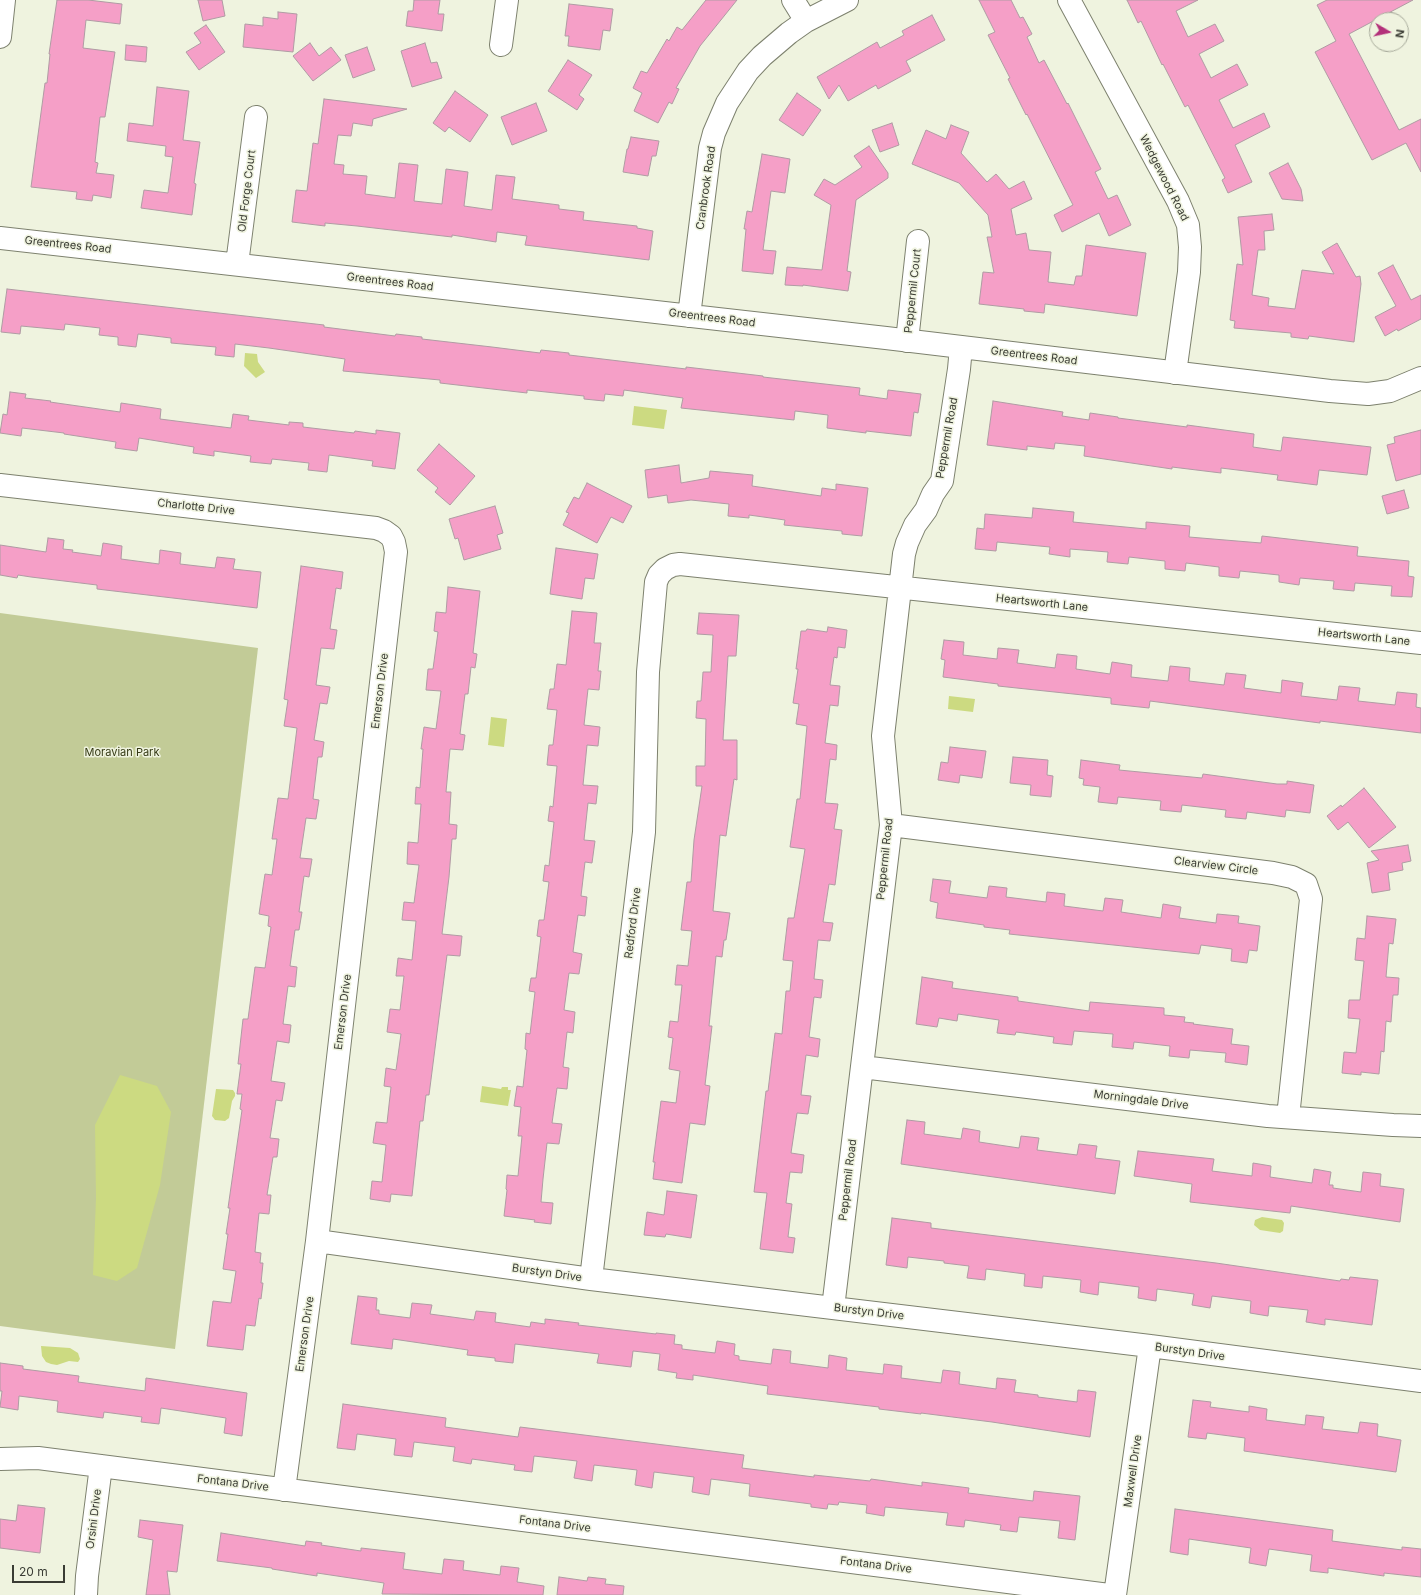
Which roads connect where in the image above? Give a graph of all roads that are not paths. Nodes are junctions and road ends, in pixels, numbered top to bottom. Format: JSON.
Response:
{"nodes":[{"id":1,"x":4,"y":0,"type":"edge"},
{"id":2,"x":507,"y":0,"type":"edge"},
{"id":3,"x":793,"y":0,"type":"edge"},
{"id":4,"x":847,"y":0,"type":"edge"},
{"id":5,"x":1069,"y":0,"type":"edge"},
{"id":6,"x":806,"y":21,"type":"junction"},
{"id":7,"x":0,"y":37,"type":"edge"},
{"id":8,"x":502,"y":45,"type":"dead end"},
{"id":9,"x":256,"y":117,"type":"dead end"},
{"id":10,"x":0,"y":238,"type":"edge"},
{"id":11,"x":918,"y":241,"type":"dead end"},
{"id":12,"x":237,"y":264,"type":"junction"},
{"id":13,"x":689,"y":316,"type":"junction"},
{"id":14,"x":907,"y":341,"type":"junction"},
{"id":15,"x":961,"y":347,"type":"junction"},
{"id":16,"x":1175,"y":373,"type":"junction"},
{"id":17,"x":1421,"y":378,"type":"edge"},
{"id":18,"x":0,"y":485,"type":"edge"},
{"id":19,"x":391,"y":536,"type":"joint"},
{"id":20,"x":665,"y":569,"type":"joint"},
{"id":21,"x":900,"y":588,"type":"junction"},
{"id":22,"x":1421,"y":643,"type":"edge"},
{"id":23,"x":891,"y":824,"type":"junction"},
{"id":24,"x":862,"y":1067,"type":"junction"},
{"id":25,"x":1288,"y":1117,"type":"junction"},
{"id":26,"x":1421,"y":1126,"type":"edge"},
{"id":27,"x":317,"y":1241,"type":"junction"},
{"id":28,"x":591,"y":1279,"type":"junction"},
{"id":29,"x":833,"y":1308,"type":"junction"},
{"id":30,"x":1150,"y":1346,"type":"junction"},
{"id":31,"x":1421,"y":1382,"type":"edge"},
{"id":32,"x":0,"y":1459,"type":"edge"},
{"id":33,"x":101,"y":1466,"type":"junction"},
{"id":34,"x":284,"y":1490,"type":"junction"},
{"id":35,"x":86,"y":1595,"type":"edge"},
{"id":36,"x":1109,"y":1595,"type":"edge"},
{"id":37,"x":1115,"y":1595,"type":"edge"}],
"edges":[{"from":1,"to":7,"type":"street"},
{"from":2,"to":8,"type":"street"},
{"from":3,"to":6,"type":"street"},
{"from":4,"to":6,"type":"street","name":"Cranbrook Road"},
{"from":5,"to":16,"type":"street","name":"Wedgewood Road"},
{"from":6,"to":13,"type":"street","name":"Cranbrook Road"},
{"from":9,"to":12,"type":"street","name":"Old Forge Court"},
{"from":10,"to":12,"type":"street","name":"Greentrees Road"},
{"from":11,"to":14,"type":"street","name":"Peppermil Court"},
{"from":12,"to":13,"type":"street","name":"Greentrees Road"},
{"from":13,"to":14,"type":"street","name":"Greentrees Road"},
{"from":14,"to":15,"type":"street","name":"Greentrees Road"},
{"from":15,"to":16,"type":"street","name":"Greentrees Road"},
{"from":15,"to":21,"type":"street","name":"Peppermil Road"},
{"from":16,"to":17,"type":"street","name":"Greentrees Road"},
{"from":18,"to":19,"type":"street","name":"Charlotte Drive"},
{"from":19,"to":27,"type":"street","name":"Emerson Drive"},
{"from":20,"to":21,"type":"street","name":"Heartsworth Lane"},
{"from":20,"to":28,"type":"street","name":"Redford Drive"},
{"from":21,"to":22,"type":"street","name":"Heartsworth Lane"},
{"from":21,"to":23,"type":"street","name":"Peppermil Road"},
{"from":23,"to":24,"type":"street","name":"Peppermil Road"},
{"from":23,"to":25,"type":"street","name":"Clearview Circle"},
{"from":24,"to":25,"type":"street","name":"Morningdale Drive"},
{"from":24,"to":29,"type":"street","name":"Peppermil Road"},
{"from":25,"to":26,"type":"street","name":"Morningdale Drive"},
{"from":27,"to":28,"type":"street","name":"Burstyn Drive"},
{"from":27,"to":34,"type":"street","name":"Emerson Drive"},
{"from":28,"to":29,"type":"street","name":"Burstyn Drive"},
{"from":29,"to":30,"type":"street","name":"Burstyn Drive"},
{"from":30,"to":31,"type":"street","name":"Burstyn Drive"},
{"from":30,"to":37,"type":"street","name":"Maxwell Drive"},
{"from":32,"to":33,"type":"street","name":"Fontana Drive"},
{"from":33,"to":34,"type":"street","name":"Fontana Drive"},
{"from":33,"to":35,"type":"street","name":"Orsini Drive"},
{"from":34,"to":36,"type":"street","name":"Fontana Drive"}]}
